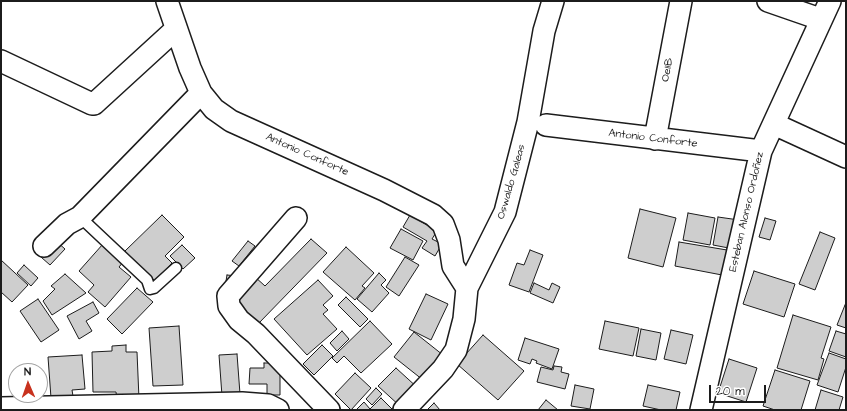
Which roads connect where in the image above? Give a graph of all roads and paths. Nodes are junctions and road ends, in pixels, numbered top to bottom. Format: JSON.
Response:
{"nodes":[{"id":1,"x":167,"y":1,"type":"edge"},
{"id":2,"x":553,"y":1,"type":"edge"},
{"id":3,"x":681,"y":1,"type":"edge"},
{"id":4,"x":768,"y":1,"type":"edge"},
{"id":5,"x":830,"y":1,"type":"edge"},
{"id":6,"x":820,"y":20,"type":"junction"},
{"id":7,"x":176,"y":29,"type":"junction"},
{"id":8,"x":1,"y":61,"type":"edge"},
{"id":9,"x":201,"y":93,"type":"junction"},
{"id":10,"x":774,"y":124,"type":"junction"},
{"id":11,"x":546,"y":125,"type":"dead end"},
{"id":12,"x":655,"y":139,"type":"junction"},
{"id":13,"x":761,"y":151,"type":"junction"},
{"id":14,"x":846,"y":157,"type":"edge"},
{"id":15,"x":80,"y":217,"type":"junction"},
{"id":16,"x":296,"y":218,"type":"dead end"},
{"id":17,"x":44,"y":246,"type":"dead end"},
{"id":18,"x":176,"y":268,"type":"dead end"},
{"id":19,"x":467,"y":288,"type":"junction"},
{"id":20,"x":1,"y":408,"type":"edge"},
{"id":21,"x":706,"y":409,"type":"edge"},
{"id":22,"x":278,"y":410,"type":"edge"},
{"id":23,"x":329,"y":410,"type":"edge"},
{"id":24,"x":404,"y":410,"type":"edge"}],
"edges":[{"from":1,"to":7,"type":"street","name":"Antonio Conforte"},
{"from":2,"to":19,"type":"street","name":"Oswaldo Galeas"},
{"from":3,"to":12,"type":"street","name":"Oe11B"},
{"from":4,"to":6,"type":"street"},
{"from":5,"to":6,"type":"street","name":"Esteban Alonso Ordoñez"},
{"from":6,"to":10,"type":"street","name":"Esteban Alonso Ordoñez"},
{"from":7,"to":8,"type":"street"},
{"from":7,"to":9,"type":"street","name":"Antonio Conforte"},
{"from":9,"to":15,"type":"street"},
{"from":9,"to":19,"type":"street","name":"Antonio Conforte"},
{"from":10,"to":13,"type":"street","name":"Esteban Alonso Ordoñez"},
{"from":10,"to":14,"type":"street"},
{"from":11,"to":12,"type":"street","name":"Antonio Conforte"},
{"from":12,"to":13,"type":"street","name":"Antonio Conforte"},
{"from":13,"to":21,"type":"street","name":"Esteban Alonso Ordoñez"},
{"from":15,"to":17,"type":"street"},
{"from":15,"to":18,"type":"lane"},
{"from":16,"to":23,"type":"street"},
{"from":19,"to":24,"type":"street","name":"Oswaldo Galeas"},
{"from":20,"to":22,"type":"street"}]}
